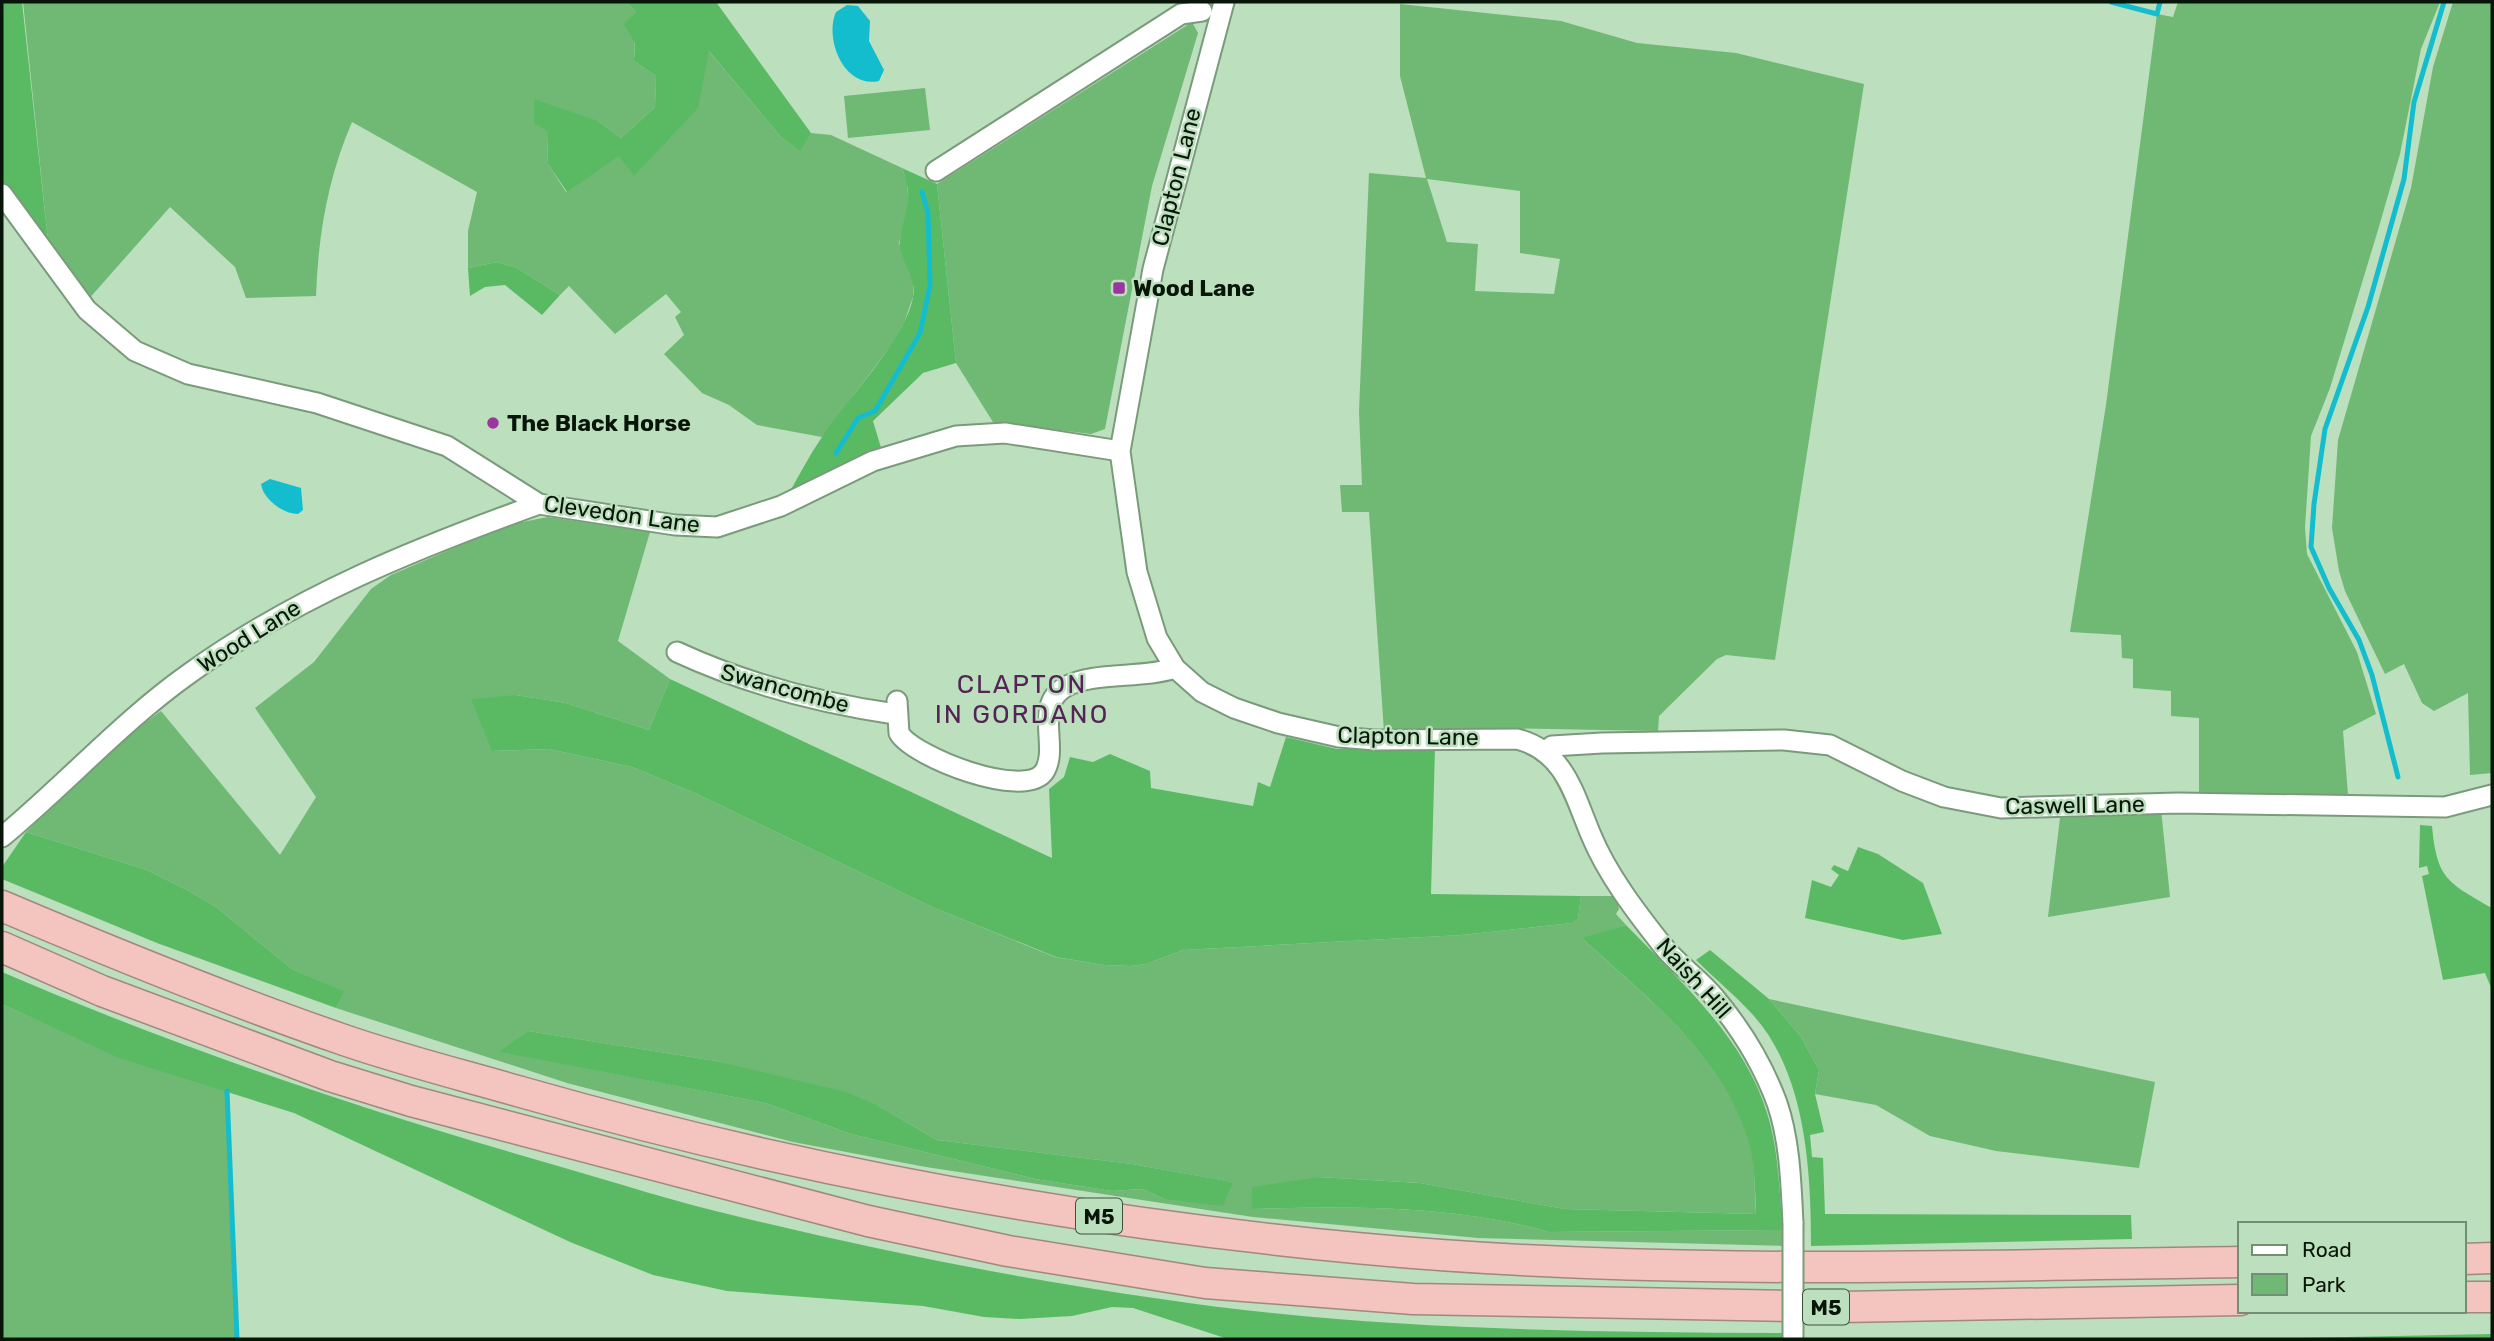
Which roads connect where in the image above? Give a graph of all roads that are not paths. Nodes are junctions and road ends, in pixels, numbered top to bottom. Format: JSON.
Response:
{"nodes":[{"id":1,"x":1209,"y":7,"type":"edge"},
{"id":2,"x":936,"y":172,"type":"dead end"},
{"id":3,"x":2,"y":194,"type":"edge"},
{"id":4,"x":1119,"y":451,"type":"junction"},
{"id":5,"x":539,"y":504,"type":"junction"},
{"id":6,"x":677,"y":652,"type":"dead end"},
{"id":7,"x":1175,"y":668,"type":"junction"},
{"id":8,"x":1545,"y":752,"type":"junction"},
{"id":9,"x":2492,"y":795,"type":"edge"},
{"id":10,"x":2,"y":837,"type":"edge"},
{"id":11,"x":2,"y":906,"type":"edge"},
{"id":12,"x":2,"y":947,"type":"edge"},
{"id":13,"x":2492,"y":1258,"type":"edge"},
{"id":14,"x":2466,"y":1259,"type":"edge"},
{"id":15,"x":2238,"y":1262,"type":"edge"},
{"id":16,"x":2466,"y":1297,"type":"edge"},
{"id":17,"x":2492,"y":1297,"type":"edge"},
{"id":18,"x":2238,"y":1300,"type":"edge"},
{"id":19,"x":1793,"y":1339,"type":"edge"}],
"edges":[{"from":1,"to":2,"type":"street"},
{"from":1,"to":4,"type":"street","name":"Clapton Lane"},
{"from":3,"to":5,"type":"street","name":"Clevedon Lane"},
{"from":4,"to":5,"type":"street","name":"Clevedon Lane"},
{"from":4,"to":7,"type":"street","name":"Clapton Lane"},
{"from":5,"to":10,"type":"street","name":"Wood Lane"},
{"from":6,"to":7,"type":"street","name":"Swancombe"},
{"from":7,"to":8,"type":"street","name":"Clapton Lane"},
{"from":8,"to":9,"type":"street","name":"Caswell Lane"},
{"from":8,"to":19,"type":"street","name":"Naish Hill","bridge":true},
{"from":11,"to":15,"type":"highway","number":"M5"},
{"from":12,"to":18,"type":"highway","number":"M5"},
{"from":13,"to":14,"type":"highway"},
{"from":16,"to":17,"type":"highway"}]}
